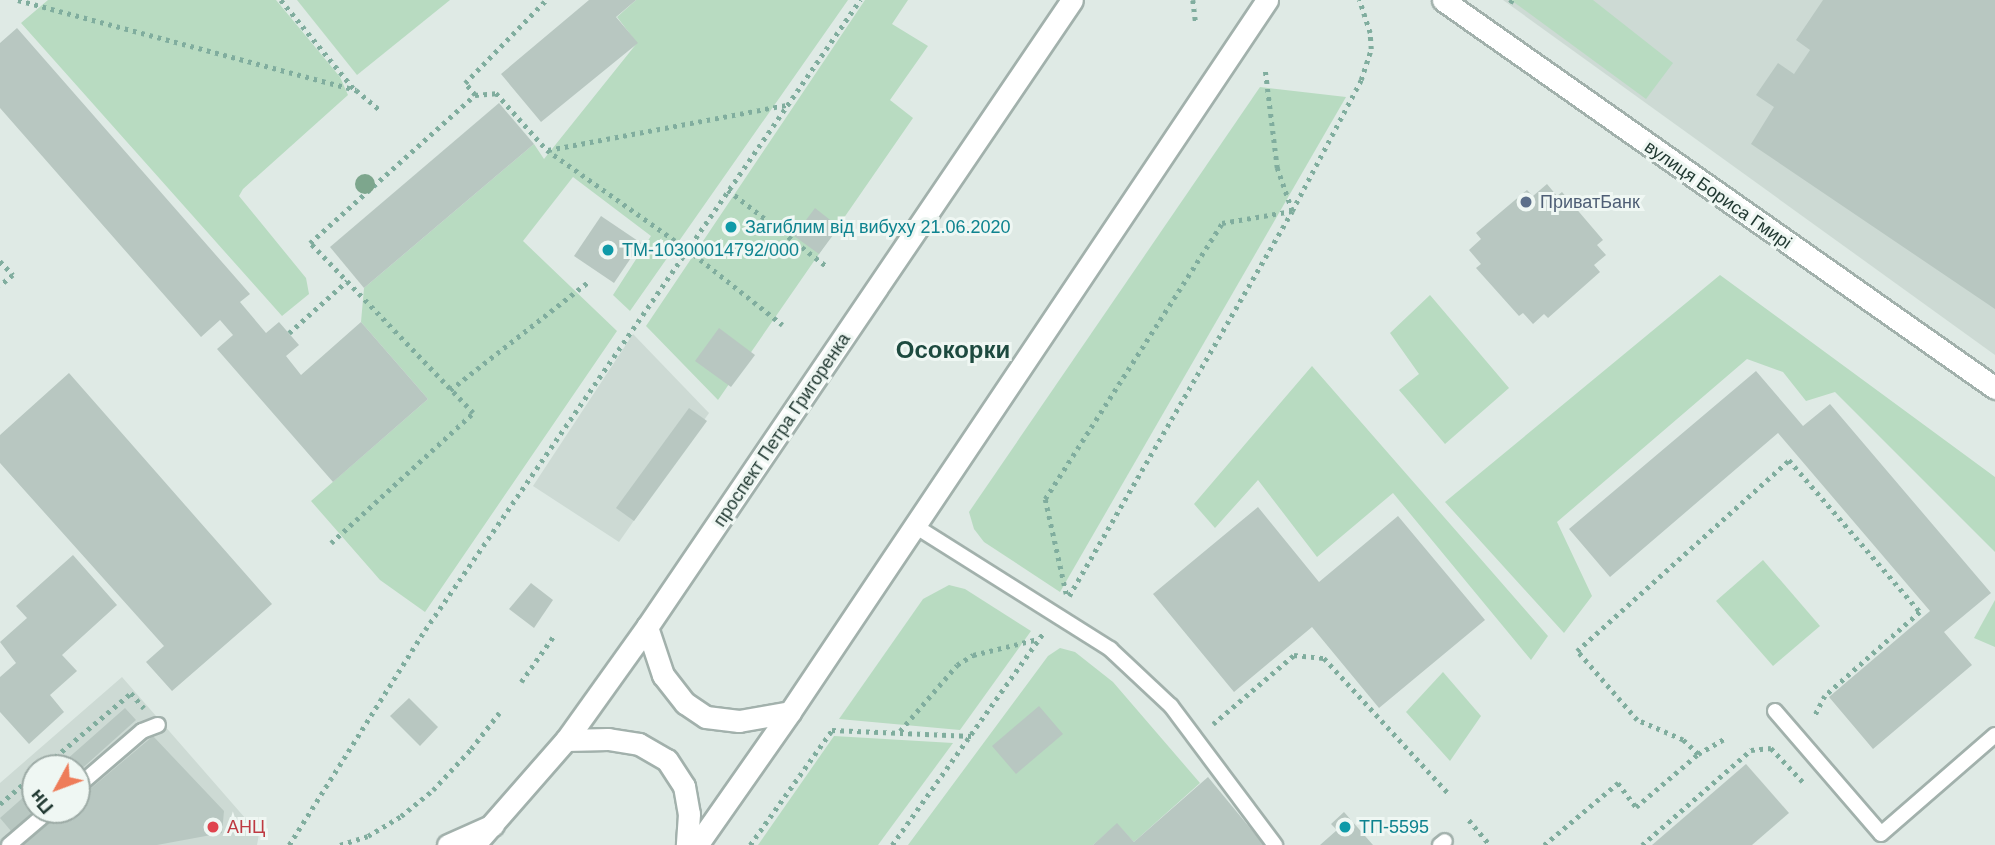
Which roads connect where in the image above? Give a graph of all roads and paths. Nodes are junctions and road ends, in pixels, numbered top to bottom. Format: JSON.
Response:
{"nodes":[{"id":1,"x":18,"y":0,"type":"edge"},
{"id":2,"x":281,"y":0,"type":"edge"},
{"id":3,"x":546,"y":0,"type":"edge"},
{"id":4,"x":860,"y":0,"type":"edge"},
{"id":5,"x":1072,"y":0,"type":"edge"},
{"id":6,"x":1193,"y":0,"type":"edge"},
{"id":7,"x":1267,"y":0,"type":"edge"},
{"id":8,"x":1359,"y":0,"type":"edge"},
{"id":9,"x":1443,"y":0,"type":"edge"},
{"id":10,"x":1196,"y":23,"type":"dead end"},
{"id":11,"x":1265,"y":70,"type":"dead end"},
{"id":12,"x":356,"y":90,"type":"junction"},
{"id":13,"x":475,"y":95,"type":"junction"},
{"id":14,"x":787,"y":105,"type":"junction"},
{"id":15,"x":381,"y":111,"type":"dead end"},
{"id":16,"x":547,"y":150,"type":"junction"},
{"id":17,"x":728,"y":190,"type":"junction"},
{"id":18,"x":1292,"y":211,"type":"junction"},
{"id":19,"x":687,"y":248,"type":"junction"},
{"id":20,"x":0,"y":261,"type":"edge"},
{"id":21,"x":825,"y":265,"type":"dead end"},
{"id":22,"x":347,"y":281,"type":"junction"},
{"id":23,"x":587,"y":283,"type":"dead end"},
{"id":24,"x":0,"y":286,"type":"edge"},
{"id":25,"x":783,"y":325,"type":"dead end"},
{"id":26,"x":289,"y":333,"type":"dead end"},
{"id":27,"x":1995,"y":388,"type":"edge"},
{"id":28,"x":450,"y":390,"type":"junction"},
{"id":29,"x":915,"y":526,"type":"junction"},
{"id":30,"x":331,"y":543,"type":"dead end"},
{"id":31,"x":1058,"y":614,"type":"junction"},
{"id":32,"x":647,"y":627,"type":"junction"},
{"id":33,"x":553,"y":637,"type":"dead end"},
{"id":34,"x":1039,"y":638,"type":"junction"},
{"id":35,"x":521,"y":682,"type":"dead end"},
{"id":36,"x":1774,"y":711,"type":"dead end"},
{"id":37,"x":790,"y":712,"type":"junction"},
{"id":38,"x":499,"y":713,"type":"dead end"},
{"id":39,"x":1207,"y":718,"type":"dead end"},
{"id":40,"x":158,"y":725,"type":"joint"},
{"id":41,"x":1821,"y":726,"type":"dead end"},
{"id":42,"x":899,"y":732,"type":"junction"},
{"id":43,"x":972,"y":736,"type":"junction"},
{"id":44,"x":1994,"y":737,"type":"edge"},
{"id":45,"x":1726,"y":738,"type":"dead end"},
{"id":46,"x":566,"y":740,"type":"junction"},
{"id":47,"x":59,"y":754,"type":"edge"},
{"id":48,"x":1698,"y":754,"type":"junction"},
{"id":49,"x":91,"y":775,"type":"edge"},
{"id":50,"x":21,"y":786,"type":"edge"},
{"id":51,"x":1807,"y":787,"type":"dead end"},
{"id":52,"x":1450,"y":795,"type":"dead end"},
{"id":53,"x":0,"y":804,"type":"edge"},
{"id":54,"x":1469,"y":820,"type":"dead end"},
{"id":55,"x":34,"y":824,"type":"edge"},
{"id":56,"x":493,"y":825,"type":"junction"},
{"id":57,"x":9,"y":845,"type":"edge"},
{"id":58,"x":289,"y":845,"type":"edge"},
{"id":59,"x":340,"y":845,"type":"edge"},
{"id":60,"x":448,"y":845,"type":"edge"},
{"id":61,"x":474,"y":845,"type":"edge"},
{"id":62,"x":687,"y":845,"type":"edge"},
{"id":63,"x":697,"y":845,"type":"edge"},
{"id":64,"x":750,"y":845,"type":"edge"},
{"id":65,"x":892,"y":845,"type":"edge"},
{"id":66,"x":1275,"y":845,"type":"edge"},
{"id":67,"x":1490,"y":845,"type":"edge"},
{"id":68,"x":1544,"y":845,"type":"edge"},
{"id":69,"x":1642,"y":845,"type":"edge"}],
"edges":[{"from":1,"to":12,"type":"path"},
{"from":2,"to":12,"type":"path"},
{"from":3,"to":13,"type":"path"},
{"from":4,"to":14,"type":"path"},
{"from":5,"to":32,"type":"street","name":"проспект Петра Григоренка"},
{"from":6,"to":10,"type":"path"},
{"from":7,"to":29,"type":"street"},
{"from":8,"to":18,"type":"path"},
{"from":9,"to":27,"type":"street","name":"вулиця Бориса Гмирі"},
{"from":11,"to":18,"type":"path"},
{"from":12,"to":15,"type":"path"},
{"from":13,"to":16,"type":"path"},
{"from":13,"to":22,"type":"path"},
{"from":14,"to":16,"type":"path"},
{"from":14,"to":17,"type":"path"},
{"from":16,"to":19,"type":"path"},
{"from":17,"to":19,"type":"path"},
{"from":17,"to":21,"type":"path"},
{"from":18,"to":18,"type":"path"},
{"from":19,"to":25,"type":"path"},
{"from":19,"to":58,"type":"path"},
{"from":20,"to":24,"type":"path"},
{"from":22,"to":26,"type":"path"},
{"from":22,"to":28,"type":"path"},
{"from":23,"to":28,"type":"path"},
{"from":28,"to":30,"type":"path"},
{"from":29,"to":31,"type":"lane"},
{"from":29,"to":37,"type":"street"},
{"from":31,"to":34,"type":"path"},
{"from":31,"to":66,"type":"lane"},
{"from":32,"to":37,"type":"street"},
{"from":32,"to":46,"type":"street","name":"проспект Петра Григоренка"},
{"from":33,"to":35,"type":"path"},
{"from":34,"to":42,"type":"path"},
{"from":34,"to":43,"type":"path"},
{"from":36,"to":44,"type":"lane"},
{"from":37,"to":63,"type":"street"},
{"from":38,"to":59,"type":"path"},
{"from":39,"to":52,"type":"path"},
{"from":40,"to":47,"type":"path"},
{"from":40,"to":49,"type":"lane"},
{"from":41,"to":48,"type":"path"},
{"from":42,"to":43,"type":"path"},
{"from":42,"to":64,"type":"path"},
{"from":43,"to":65,"type":"path"},
{"from":45,"to":48,"type":"path"},
{"from":46,"to":56,"type":"street","name":"проспект Петра Григоренка"},
{"from":46,"to":62,"type":"street"},
{"from":48,"to":68,"type":"path"},
{"from":50,"to":53,"type":"path"},
{"from":51,"to":69,"type":"path"},
{"from":54,"to":67,"type":"path"},
{"from":55,"to":57,"type":"lane"},
{"from":56,"to":60,"type":"street"},
{"from":56,"to":61,"type":"street","name":"проспект Петра Григоренка"}]}
